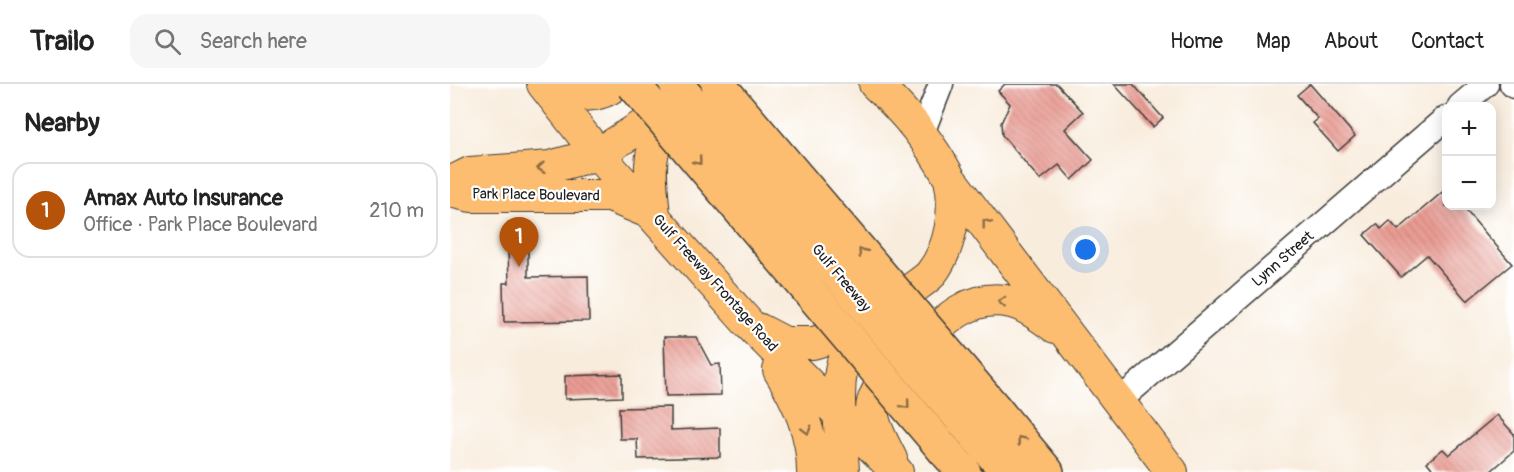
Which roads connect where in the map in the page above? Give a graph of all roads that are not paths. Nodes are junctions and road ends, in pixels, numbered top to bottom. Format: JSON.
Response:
{"nodes":[{"id":1,"x":543,"y":84,"type":"edge"},
{"id":2,"x":556,"y":84,"type":"edge"},
{"id":3,"x":616,"y":84,"type":"edge"},
{"id":4,"x":633,"y":84,"type":"edge"},
{"id":5,"x":701,"y":84,"type":"edge"},
{"id":6,"x":718,"y":84,"type":"edge"},
{"id":7,"x":875,"y":84,"type":"edge"},
{"id":8,"x":941,"y":84,"type":"edge"},
{"id":9,"x":1485,"y":84,"type":"edge"},
{"id":10,"x":672,"y":96,"type":"edge"},
{"id":11,"x":1465,"y":102,"type":"edge"},
{"id":12,"x":1442,"y":121,"type":"edge"},
{"id":13,"x":922,"y":133,"type":"junction"},
{"id":14,"x":598,"y":154,"type":"junction"},
{"id":15,"x":950,"y":179,"type":"junction"},
{"id":16,"x":450,"y":183,"type":"edge"},
{"id":17,"x":450,"y":191,"type":"edge"},
{"id":18,"x":654,"y":214,"type":"junction"},
{"id":19,"x":748,"y":324,"type":"junction"},
{"id":20,"x":861,"y":329,"type":"junction"},
{"id":21,"x":1071,"y":337,"type":"junction"},
{"id":22,"x":1119,"y":401,"type":"junction"},
{"id":23,"x":841,"y":416,"type":"junction"},
{"id":24,"x":982,"y":419,"type":"junction"},
{"id":25,"x":955,"y":462,"type":"edge"},
{"id":26,"x":813,"y":472,"type":"edge"},
{"id":27,"x":843,"y":472,"type":"edge"},
{"id":28,"x":896,"y":472,"type":"edge"},
{"id":29,"x":1008,"y":472,"type":"edge"},
{"id":30,"x":1047,"y":472,"type":"edge"},
{"id":31,"x":1172,"y":472,"type":"edge"}],
"edges":[{"from":1,"to":14,"type":"main road","name":"Gulf Freeway Frontage Road"},
{"from":2,"to":3,"type":"main road"},
{"from":4,"to":25,"type":"highway","one_way":true,"bridge":true},
{"from":5,"to":10,"type":"main road","name":"Park Place Boulevard"},
{"from":24,"to":6,"type":"highway","name":"Gulf Freeway","one_way":true,"bridge":true},
{"from":7,"to":13,"type":"main road"},
{"from":8,"to":13,"type":"street"},
{"from":9,"to":11,"type":"street"},
{"from":10,"to":14,"type":"main road","name":"Park Place Boulevard"},
{"from":10,"to":18,"type":"main road"},
{"from":10,"to":24,"type":"highway","name":"Gulf Freeway","bridge":true},
{"from":12,"to":22,"type":"street","name":"Lynn Street"},
{"from":13,"to":15,"type":"main road"},
{"from":14,"to":16,"type":"main road","name":"Park Place Boulevard","one_way":true},
{"from":14,"to":18,"type":"main road","name":"Gulf Freeway Frontage Road"},
{"from":15,"to":20,"type":"main road"},
{"from":21,"to":15,"type":"main road","one_way":true},
{"from":17,"to":18,"type":"main road","name":"Park Place Boulevard"},
{"from":18,"to":19,"type":"main road","name":"Gulf Freeway Frontage Road"},
{"from":19,"to":20,"type":"main road"},
{"from":19,"to":23,"type":"main road","name":"Gulf Freeway Frontage Road"},
{"from":19,"to":26,"type":"main road","one_way":true},
{"from":20,"to":23,"type":"main road"},
{"from":21,"to":22,"type":"main road"},
{"from":21,"to":28,"type":"main road","one_way":true},
{"from":22,"to":31,"type":"main road"},
{"from":23,"to":27,"type":"main road"},
{"from":23,"to":28,"type":"main road","name":"Gulf Freeway Frontage Road"},
{"from":24,"to":29,"type":"highway","name":"Gulf Freeway"},
{"from":30,"to":24,"type":"highway","name":"Gulf Freeway","one_way":true}]}
